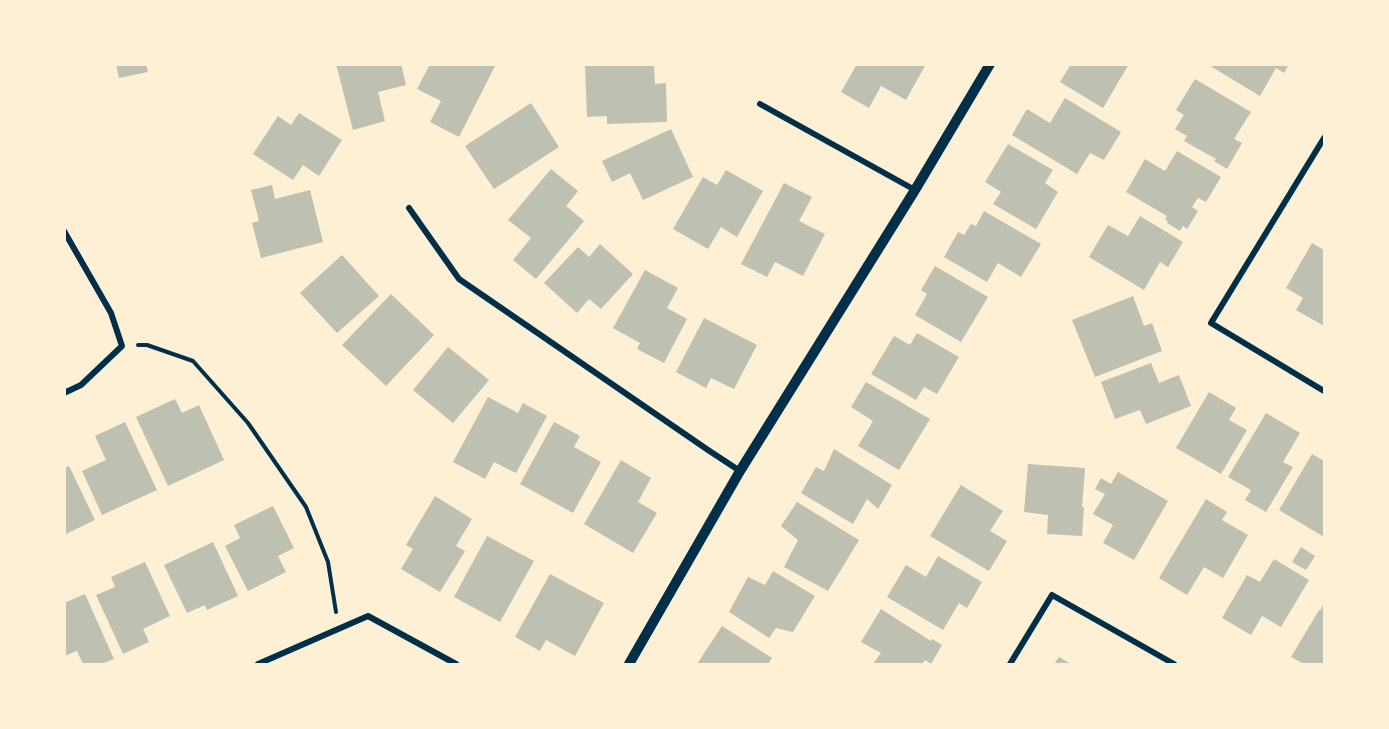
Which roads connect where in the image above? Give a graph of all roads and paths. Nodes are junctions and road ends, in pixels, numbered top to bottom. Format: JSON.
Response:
{"nodes":[{"id":1,"x":990,"y":64,"type":"edge"},
{"id":2,"x":760,"y":104,"type":"dead end"},
{"id":3,"x":1324,"y":138,"type":"edge"},
{"id":4,"x":915,"y":190,"type":"junction"},
{"id":5,"x":408,"y":208,"type":"dead end"},
{"id":6,"x":64,"y":231,"type":"edge"},
{"id":7,"x":122,"y":346,"type":"junction"},
{"id":8,"x":1324,"y":391,"type":"edge"},
{"id":9,"x":64,"y":393,"type":"edge"},
{"id":10,"x":740,"y":471,"type":"junction"},
{"id":11,"x":339,"y":629,"type":"junction"},
{"id":12,"x":258,"y":664,"type":"edge"},
{"id":13,"x":456,"y":664,"type":"edge"},
{"id":14,"x":629,"y":664,"type":"edge"},
{"id":15,"x":1010,"y":664,"type":"edge"},
{"id":16,"x":1174,"y":664,"type":"edge"}],
"edges":[{"from":1,"to":4,"type":"street"},
{"from":2,"to":4,"type":"street"},
{"from":3,"to":8,"type":"street"},
{"from":4,"to":10,"type":"street"},
{"from":5,"to":10,"type":"street"},
{"from":6,"to":7,"type":"street"},
{"from":7,"to":9,"type":"street"},
{"from":7,"to":11,"type":"path"},
{"from":10,"to":14,"type":"street"},
{"from":11,"to":12,"type":"street"},
{"from":11,"to":13,"type":"street"},
{"from":15,"to":16,"type":"street"}]}
